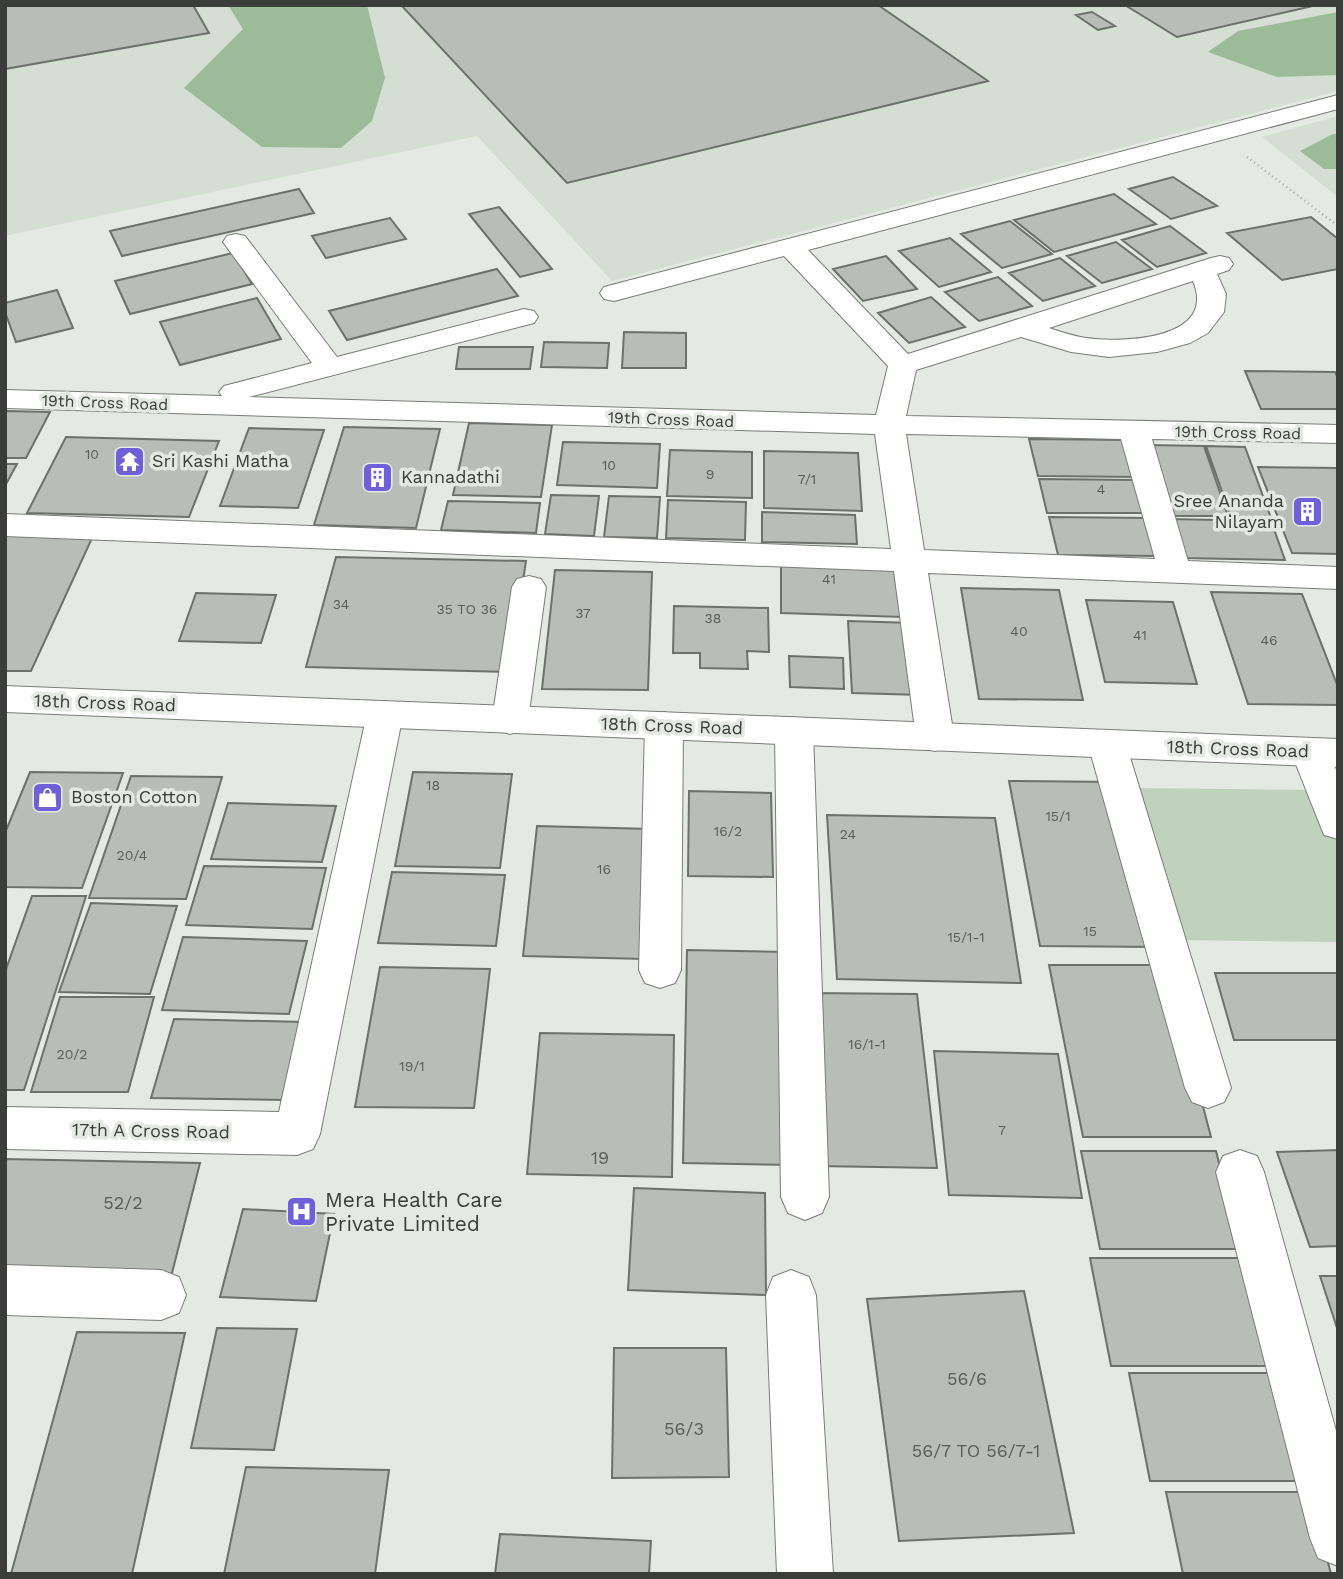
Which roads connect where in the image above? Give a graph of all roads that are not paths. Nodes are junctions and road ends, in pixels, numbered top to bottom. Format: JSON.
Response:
{"nodes":[{"id":1,"x":1338,"y":102,"type":"edge"},
{"id":2,"x":236,"y":242,"type":"dead end"},
{"id":3,"x":791,"y":248,"type":"junction"},
{"id":4,"x":614,"y":293,"type":"dead end"},
{"id":5,"x":524,"y":317,"type":"dead end"},
{"id":6,"x":1022,"y":327,"type":"junction"},
{"id":7,"x":903,"y":365,"type":"junction"},
{"id":8,"x":331,"y":369,"type":"junction"},
{"id":9,"x":5,"y":399,"type":"edge"},
{"id":10,"x":182,"y":404,"type":"junction"},
{"id":11,"x":889,"y":425,"type":"junction"},
{"id":12,"x":1135,"y":430,"type":"junction"},
{"id":13,"x":1338,"y":434,"type":"edge"},
{"id":14,"x":5,"y":525,"type":"edge"},
{"id":15,"x":909,"y":561,"type":"junction"},
{"id":16,"x":1175,"y":572,"type":"junction"},
{"id":17,"x":1338,"y":579,"type":"edge"},
{"id":18,"x":529,"y":587,"type":"dead end"},
{"id":19,"x":5,"y":699,"type":"edge"},
{"id":20,"x":385,"y":714,"type":"junction"},
{"id":21,"x":510,"y":720,"type":"junction"},
{"id":22,"x":664,"y":726,"type":"junction"},
{"id":23,"x":794,"y":731,"type":"junction"},
{"id":24,"x":935,"y":737,"type":"junction"},
{"id":25,"x":1107,"y":744,"type":"junction"},
{"id":26,"x":1324,"y":753,"type":"edge"},
{"id":27,"x":1338,"y":824,"type":"edge"},
{"id":28,"x":660,"y":970,"type":"dead end"},
{"id":29,"x":1208,"y":1088,"type":"dead end"},
{"id":30,"x":5,"y":1128,"type":"edge"},
{"id":31,"x":1240,"y":1172,"type":"dead end"},
{"id":32,"x":805,"y":1196,"type":"dead end"},
{"id":33,"x":5,"y":1290,"type":"edge"},
{"id":34,"x":161,"y":1295,"type":"dead end"},
{"id":35,"x":791,"y":1295,"type":"dead end"},
{"id":36,"x":1338,"y":1538,"type":"edge"},
{"id":37,"x":805,"y":1574,"type":"edge"}],
"edges":[{"from":1,"to":3,"type":"street"},
{"from":2,"to":8,"type":"street"},
{"from":3,"to":4,"type":"street"},
{"from":3,"to":7,"type":"street"},
{"from":5,"to":8,"type":"street"},
{"from":6,"to":6,"type":"street"},
{"from":6,"to":7,"type":"street"},
{"from":7,"to":11,"type":"street"},
{"from":8,"to":10,"type":"street"},
{"from":9,"to":10,"type":"street","name":"19th Cross Road"},
{"from":10,"to":11,"type":"street","name":"19th Cross Road"},
{"from":11,"to":12,"type":"street","name":"19th Cross Road"},
{"from":11,"to":15,"type":"street"},
{"from":12,"to":13,"type":"street","name":"19th Cross Road"},
{"from":12,"to":16,"type":"street"},
{"from":14,"to":15,"type":"street"},
{"from":15,"to":16,"type":"street"},
{"from":15,"to":24,"type":"street"},
{"from":16,"to":17,"type":"street"},
{"from":18,"to":21,"type":"street"},
{"from":19,"to":20,"type":"street","name":"18th Cross Road"},
{"from":20,"to":21,"type":"street","name":"18th Cross Road"},
{"from":20,"to":30,"type":"street","name":"17th A Cross Road"},
{"from":21,"to":22,"type":"street","name":"18th Cross Road"},
{"from":22,"to":23,"type":"street","name":"18th Cross Road"},
{"from":22,"to":28,"type":"street"},
{"from":23,"to":24,"type":"street","name":"18th Cross Road"},
{"from":23,"to":32,"type":"street"},
{"from":24,"to":25,"type":"street","name":"18th Cross Road"},
{"from":25,"to":26,"type":"street","name":"18th Cross Road"},
{"from":25,"to":29,"type":"street"},
{"from":26,"to":27,"type":"street"},
{"from":31,"to":36,"type":"street"},
{"from":33,"to":34,"type":"street"},
{"from":35,"to":37,"type":"street"}]}
